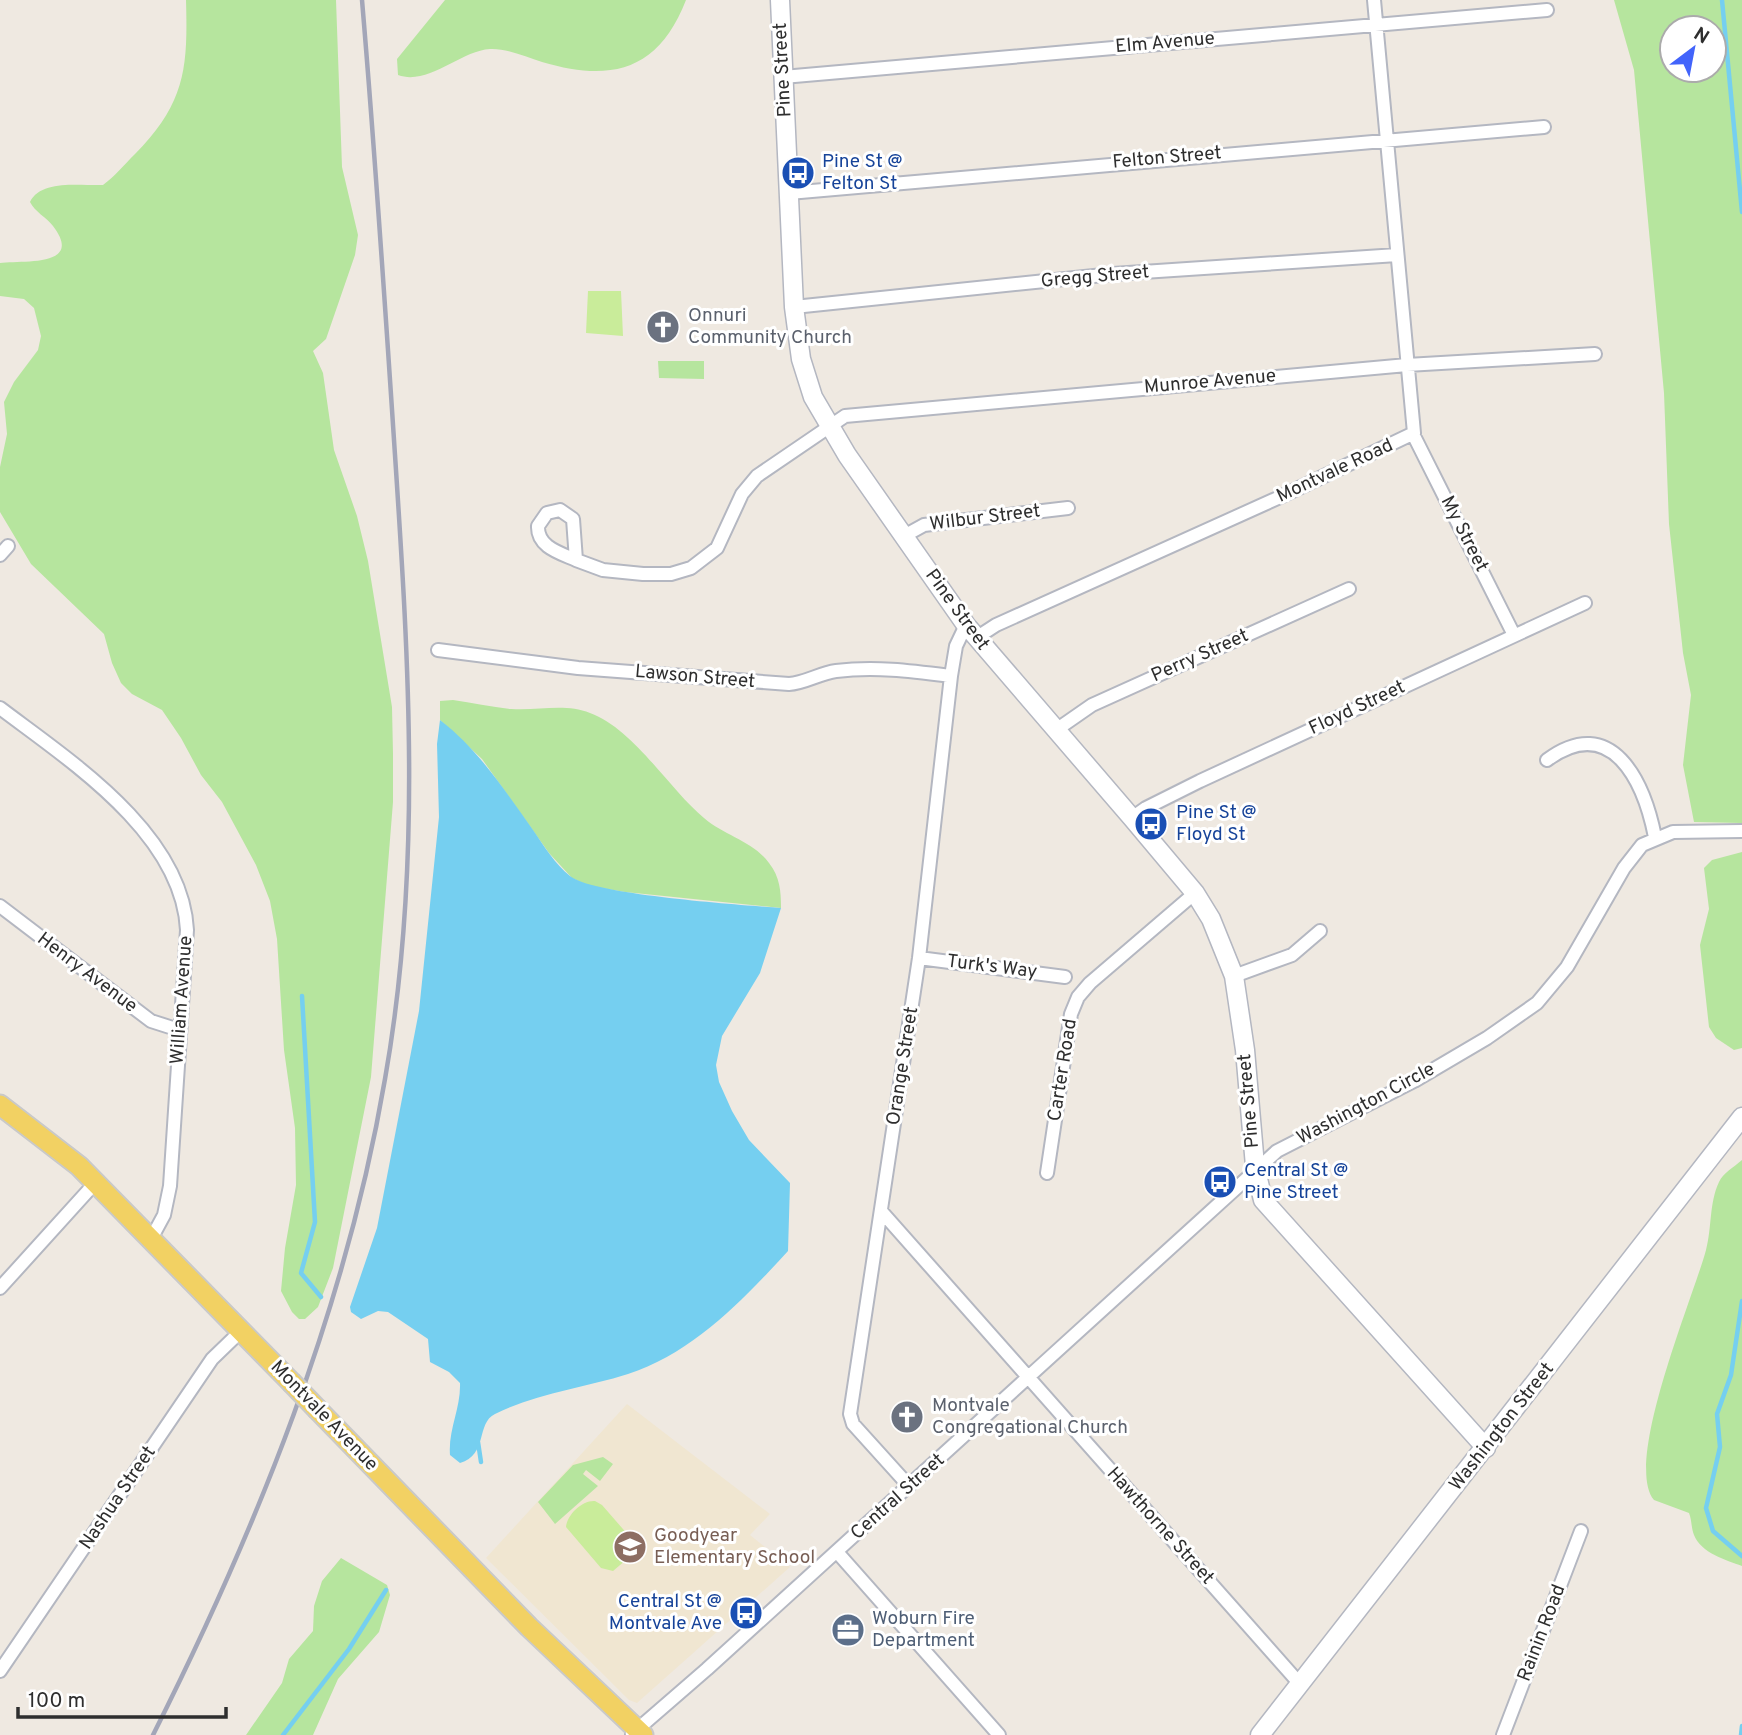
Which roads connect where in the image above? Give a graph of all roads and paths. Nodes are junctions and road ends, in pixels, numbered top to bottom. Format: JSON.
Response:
{"nodes":[{"id":1,"x":780,"y":0,"type":"edge"},
{"id":2,"x":1374,"y":0,"type":"edge"},
{"id":3,"x":1547,"y":10,"type":"dead end"},
{"id":4,"x":1376,"y":24,"type":"junction"},
{"id":5,"x":783,"y":77,"type":"junction"},
{"id":6,"x":1544,"y":127,"type":"dead end"},
{"id":7,"x":1386,"y":138,"type":"junction"},
{"id":8,"x":789,"y":193,"type":"junction"},
{"id":9,"x":1397,"y":255,"type":"junction"},
{"id":10,"x":794,"y":307,"type":"junction"},
{"id":11,"x":1595,"y":354,"type":"dead end"},
{"id":12,"x":1407,"y":365,"type":"junction"},
{"id":13,"x":828,"y":425,"type":"junction"},
{"id":14,"x":1413,"y":434,"type":"junction"},
{"id":15,"x":1068,"y":508,"type":"dead end"},
{"id":16,"x":904,"y":536,"type":"junction"},
{"id":17,"x":576,"y":560,"type":"dead end"},
{"id":18,"x":1349,"y":589,"type":"dead end"},
{"id":19,"x":1585,"y":603,"type":"dead end"},
{"id":20,"x":971,"y":632,"type":"junction"},
{"id":21,"x":1514,"y":635,"type":"junction"},
{"id":22,"x":438,"y":650,"type":"dead end"},
{"id":23,"x":951,"y":676,"type":"junction"},
{"id":24,"x":0,"y":708,"type":"edge"},
{"id":25,"x":1056,"y":730,"type":"junction"},
{"id":26,"x":1547,"y":760,"type":"dead end"},
{"id":27,"x":1132,"y":818,"type":"junction"},
{"id":28,"x":1742,"y":831,"type":"edge"},
{"id":29,"x":1655,"y":837,"type":"junction"},
{"id":30,"x":1195,"y":894,"type":"junction"},
{"id":31,"x":0,"y":906,"type":"edge"},
{"id":32,"x":1320,"y":931,"type":"dead end"},
{"id":33,"x":919,"y":958,"type":"junction"},
{"id":34,"x":1234,"y":976,"type":"junction"},
{"id":35,"x":1065,"y":977,"type":"dead end"},
{"id":36,"x":179,"y":1030,"type":"junction"},
{"id":37,"x":0,"y":1105,"type":"edge"},
{"id":38,"x":1742,"y":1117,"type":"edge"},
{"id":39,"x":1256,"y":1171,"type":"junction"},
{"id":40,"x":1047,"y":1174,"type":"dead end"},
{"id":41,"x":96,"y":1182,"type":"junction"},
{"id":42,"x":881,"y":1211,"type":"junction"},
{"id":43,"x":151,"y":1238,"type":"junction"},
{"id":44,"x":0,"y":1288,"type":"edge"},
{"id":45,"x":241,"y":1331,"type":"junction"},
{"id":46,"x":1029,"y":1379,"type":"junction"},
{"id":47,"x":1486,"y":1448,"type":"junction"},
{"id":48,"x":909,"y":1486,"type":"junction"},
{"id":49,"x":1581,"y":1531,"type":"dead end"},
{"id":50,"x":837,"y":1552,"type":"junction"},
{"id":51,"x":0,"y":1671,"type":"edge"},
{"id":52,"x":1300,"y":1684,"type":"junction"},
{"id":53,"x":637,"y":1733,"type":"edge"},
{"id":54,"x":999,"y":1735,"type":"edge"},
{"id":55,"x":1260,"y":1735,"type":"edge"},
{"id":56,"x":1503,"y":1735,"type":"edge"}],
"edges":[{"from":1,"to":5,"type":"street","name":"Pine Street"},
{"from":2,"to":4,"type":"street","name":"Montvale Road"},
{"from":3,"to":4,"type":"street","name":"Elm Avenue"},
{"from":4,"to":5,"type":"street","name":"Elm Avenue"},
{"from":4,"to":7,"type":"street","name":"Montvale Road"},
{"from":5,"to":8,"type":"street","name":"Pine Street"},
{"from":6,"to":7,"type":"street","name":"Felton Street"},
{"from":7,"to":8,"type":"street","name":"Felton Street"},
{"from":7,"to":9,"type":"street","name":"Montvale Road"},
{"from":8,"to":10,"type":"street","name":"Pine Street"},
{"from":9,"to":10,"type":"street","name":"Gregg Street"},
{"from":9,"to":12,"type":"street","name":"Montvale Road"},
{"from":10,"to":13,"type":"street","name":"Pine Street"},
{"from":11,"to":12,"type":"street","name":"Munroe Avenue"},
{"from":12,"to":13,"type":"street","name":"Munroe Avenue"},
{"from":12,"to":14,"type":"street","name":"Montvale Road"},
{"from":13,"to":16,"type":"street","name":"Pine Street"},
{"from":13,"to":17,"type":"street","name":"Munroe Avenue"},
{"from":14,"to":20,"type":"street","name":"Montvale Road"},
{"from":14,"to":21,"type":"street","name":"My Street"},
{"from":15,"to":16,"type":"street","name":"Wilbur Street"},
{"from":16,"to":20,"type":"street","name":"Pine Street"},
{"from":18,"to":25,"type":"street","name":"Perry Street"},
{"from":19,"to":21,"type":"street","name":"Floyd Street"},
{"from":20,"to":23,"type":"street","name":"Orange Street"},
{"from":20,"to":25,"type":"street","name":"Pine Street"},
{"from":21,"to":27,"type":"street","name":"Floyd Street"},
{"from":22,"to":23,"type":"street","name":"Lawson Street"},
{"from":23,"to":33,"type":"street","name":"Orange Street"},
{"from":24,"to":36,"type":"street","name":"William Avenue"},
{"from":25,"to":27,"type":"street","name":"Pine Street"},
{"from":26,"to":29,"type":"street"},
{"from":27,"to":30,"type":"street","name":"Pine Street"},
{"from":28,"to":29,"type":"street"},
{"from":29,"to":39,"type":"street","name":"Washington Circle"},
{"from":30,"to":34,"type":"street","name":"Pine Street"},
{"from":30,"to":40,"type":"street","name":"Carter Road"},
{"from":31,"to":36,"type":"street","name":"Henry Avenue"},
{"from":32,"to":34,"type":"street"},
{"from":33,"to":35,"type":"street","name":"Turk's Way"},
{"from":33,"to":42,"type":"street","name":"Orange Street"},
{"from":34,"to":39,"type":"street","name":"Pine Street"},
{"from":36,"to":43,"type":"street","name":"William Avenue"},
{"from":37,"to":41,"type":"main road","name":"Montvale Avenue"},
{"from":38,"to":47,"type":"street","name":"Washington Street"},
{"from":39,"to":46,"type":"street","name":"Central Street"},
{"from":39,"to":47,"type":"street"},
{"from":41,"to":43,"type":"main road","name":"Montvale Avenue"},
{"from":41,"to":44,"type":"street"},
{"from":42,"to":46,"type":"street","name":"Hawthorne Street"},
{"from":42,"to":48,"type":"street","name":"Orange Street"},
{"from":43,"to":45,"type":"main road","name":"Montvale Avenue"},
{"from":45,"to":51,"type":"street","name":"Nashua Street"},
{"from":45,"to":53,"type":"main road","name":"Montvale Avenue","bridge":true},
{"from":46,"to":48,"type":"street","name":"Central Street"},
{"from":46,"to":52,"type":"street","name":"Hawthorne Street"},
{"from":47,"to":52,"type":"street","name":"Washington Street"},
{"from":48,"to":50,"type":"street","name":"Central Street"},
{"from":49,"to":56,"type":"street","name":"Rainin Road"},
{"from":50,"to":53,"type":"street","name":"Central Street"},
{"from":50,"to":54,"type":"street"},
{"from":52,"to":55,"type":"street","name":"Washington Street"}]}
